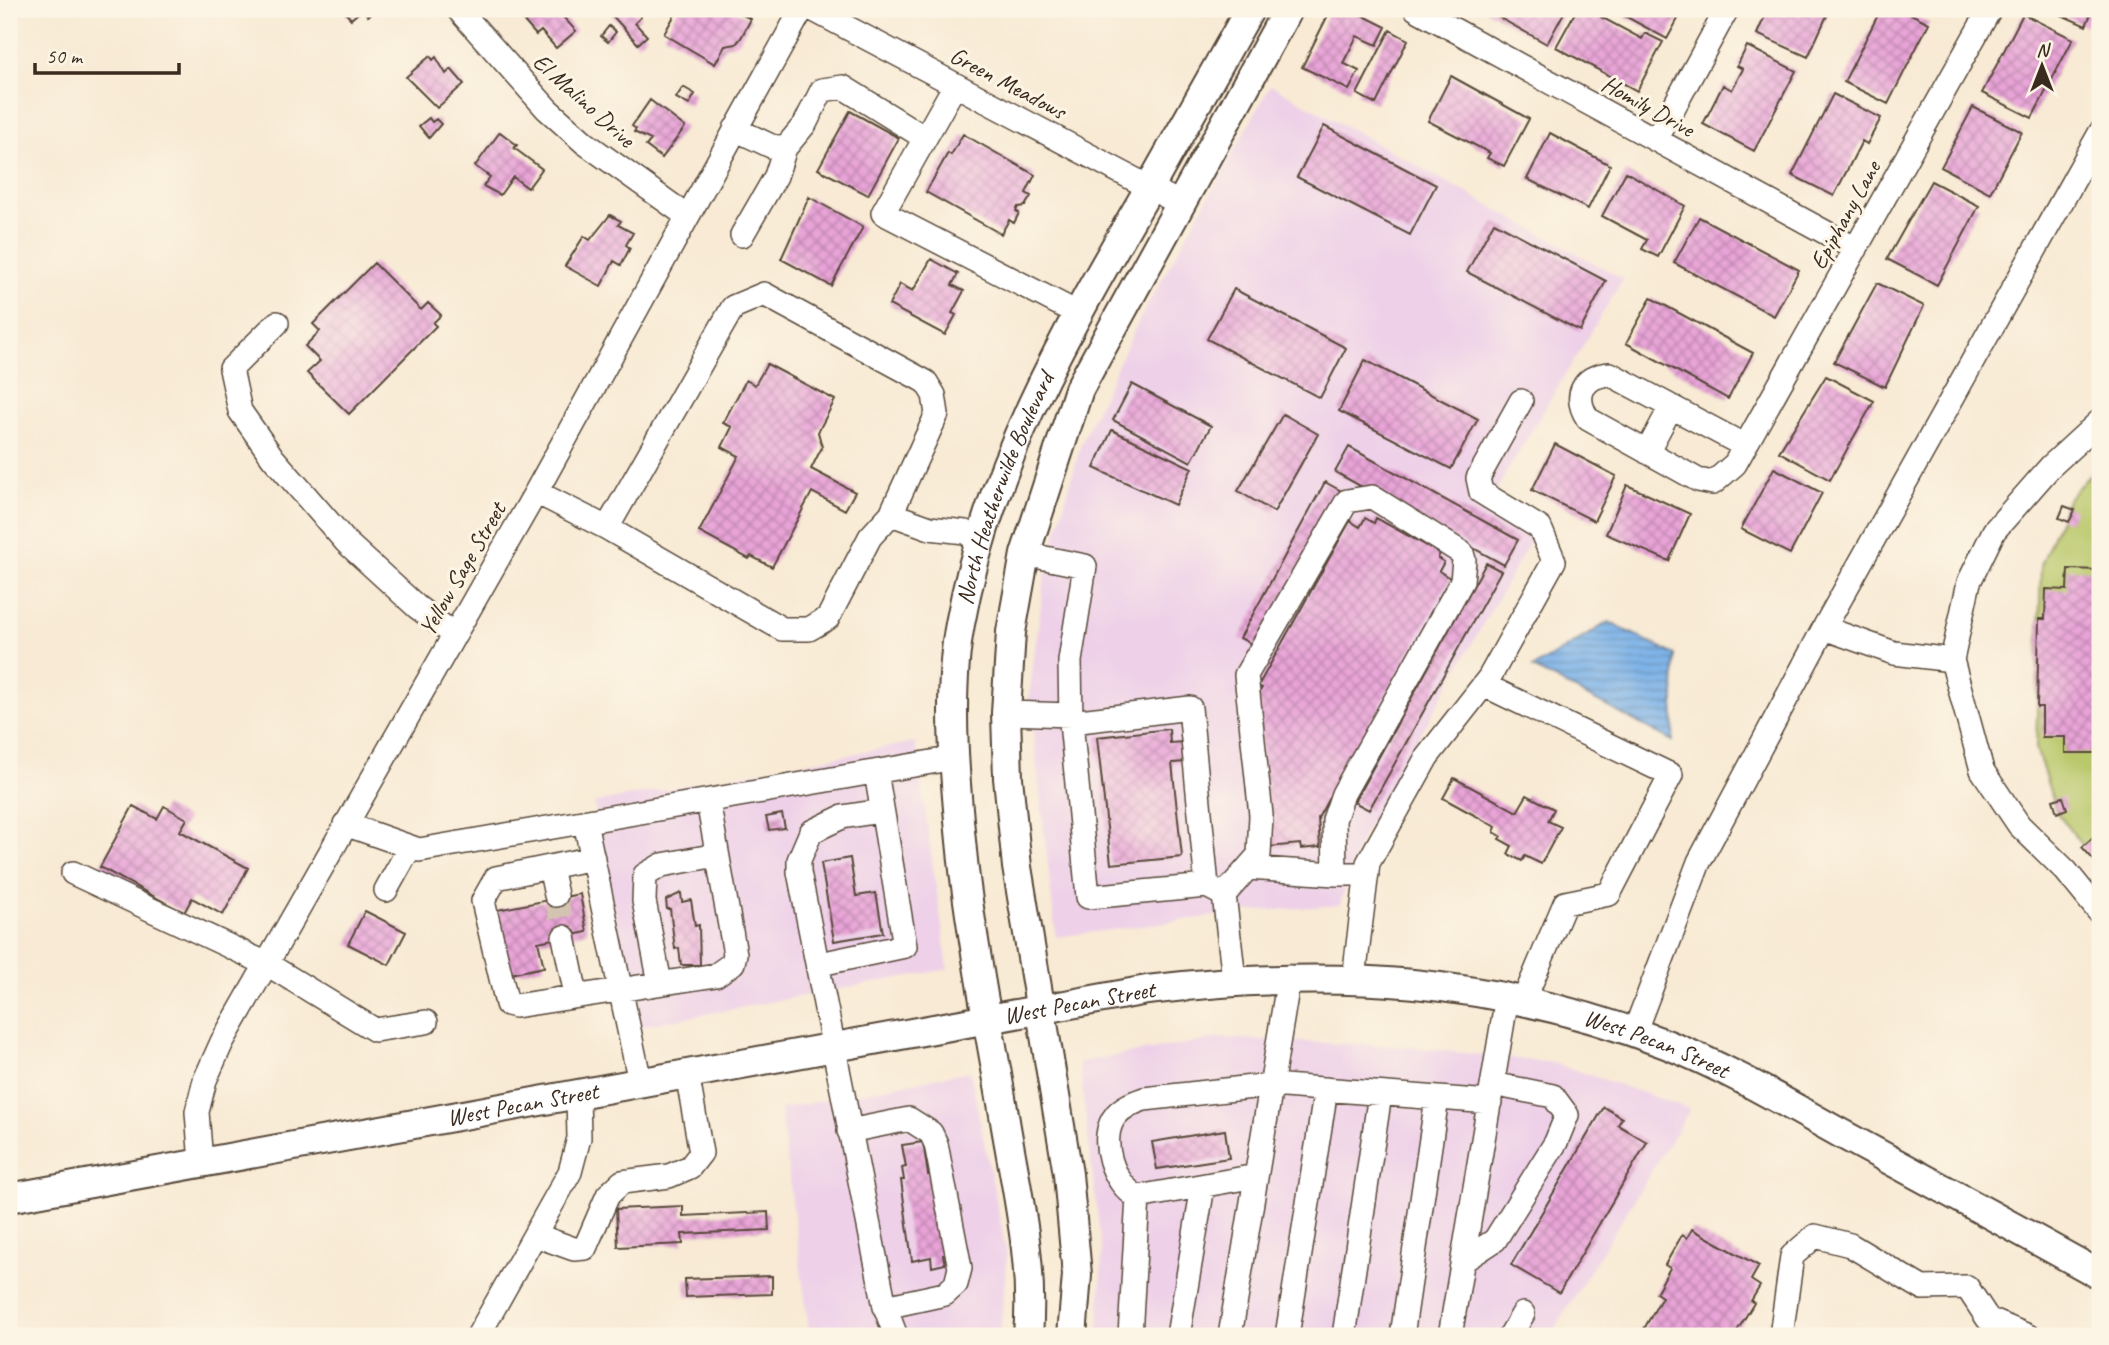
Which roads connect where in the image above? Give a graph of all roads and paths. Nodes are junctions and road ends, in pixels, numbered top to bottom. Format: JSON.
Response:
{"nodes":[{"id":1,"x":458,"y":9,"type":"edge"},
{"id":2,"x":802,"y":9,"type":"edge"},
{"id":3,"x":812,"y":9,"type":"edge"},
{"id":4,"x":1250,"y":9,"type":"edge"},
{"id":5,"x":1288,"y":9,"type":"edge"},
{"id":6,"x":1416,"y":9,"type":"edge"},
{"id":7,"x":1727,"y":9,"type":"edge"},
{"id":8,"x":1990,"y":9,"type":"edge"},
{"id":9,"x":955,"y":85,"type":"junction"},
{"id":10,"x":735,"y":129,"type":"junction"},
{"id":11,"x":2100,"y":132,"type":"edge"},
{"id":12,"x":925,"y":138,"type":"junction"},
{"id":13,"x":1656,"y":140,"type":"junction"},
{"id":14,"x":785,"y":148,"type":"junction"},
{"id":15,"x":1149,"y":189,"type":"junction"},
{"id":16,"x":1179,"y":204,"type":"junction"},
{"id":17,"x":687,"y":216,"type":"junction"},
{"id":18,"x":742,"y":235,"type":"dead end"},
{"id":19,"x":1856,"y":249,"type":"junction"},
{"id":20,"x":1077,"y":313,"type":"junction"},
{"id":21,"x":278,"y":323,"type":"dead end"},
{"id":22,"x":1521,"y":401,"type":"dead end"},
{"id":23,"x":1671,"y":407,"type":"junction"},
{"id":24,"x":2100,"y":421,"type":"edge"},
{"id":25,"x":1745,"y":446,"type":"junction"},
{"id":26,"x":1647,"y":452,"type":"junction"},
{"id":27,"x":536,"y":492,"type":"junction"},
{"id":28,"x":891,"y":514,"type":"junction"},
{"id":29,"x":607,"y":528,"type":"junction"},
{"id":30,"x":980,"y":542,"type":"junction"},
{"id":31,"x":1025,"y":554,"type":"junction"},
{"id":32,"x":1824,"y":628,"type":"junction"},
{"id":33,"x":455,"y":635,"type":"junction"},
{"id":34,"x":1952,"y":660,"type":"junction"},
{"id":35,"x":1484,"y":685,"type":"junction"},
{"id":36,"x":1006,"y":713,"type":"junction"},
{"id":37,"x":1071,"y":718,"type":"junction"},
{"id":38,"x":955,"y":758,"type":"junction"},
{"id":39,"x":876,"y":772,"type":"junction"},
{"id":40,"x":708,"y":801,"type":"junction"},
{"id":41,"x":881,"y":811,"type":"junction"},
{"id":42,"x":585,"y":822,"type":"junction"},
{"id":43,"x":345,"y":824,"type":"junction"},
{"id":44,"x":410,"y":847,"type":"junction"},
{"id":45,"x":717,"y":855,"type":"junction"},
{"id":46,"x":593,"y":858,"type":"junction"},
{"id":47,"x":550,"y":867,"type":"junction"},
{"id":48,"x":1248,"y":867,"type":"junction"},
{"id":49,"x":73,"y":873,"type":"dead end"},
{"id":50,"x":1335,"y":874,"type":"junction"},
{"id":51,"x":1367,"y":874,"type":"junction"},
{"id":52,"x":386,"y":890,"type":"dead end"},
{"id":53,"x":1215,"y":891,"type":"junction"},
{"id":54,"x":556,"y":895,"type":"tunnel mouth"},
{"id":55,"x":2100,"y":913,"type":"edge"},
{"id":56,"x":564,"y":937,"type":"tunnel mouth"},
{"id":57,"x":267,"y":964,"type":"junction"},
{"id":58,"x":820,"y":964,"type":"junction"},
{"id":59,"x":1289,"y":977,"type":"junction"},
{"id":60,"x":1354,"y":978,"type":"junction"},
{"id":61,"x":1234,"y":979,"type":"junction"},
{"id":62,"x":660,"y":983,"type":"junction"},
{"id":63,"x":621,"y":989,"type":"junction"},
{"id":64,"x":576,"y":995,"type":"junction"},
{"id":65,"x":1515,"y":999,"type":"junction"},
{"id":66,"x":1040,"y":1010,"type":"junction"},
{"id":67,"x":988,"y":1019,"type":"junction"},
{"id":68,"x":426,"y":1022,"type":"dead end"},
{"id":69,"x":1634,"y":1033,"type":"junction"},
{"id":70,"x":832,"y":1046,"type":"junction"},
{"id":71,"x":687,"y":1073,"type":"junction"},
{"id":72,"x":640,"y":1082,"type":"junction"},
{"id":73,"x":1271,"y":1085,"type":"junction"},
{"id":74,"x":1326,"y":1089,"type":"junction"},
{"id":75,"x":1491,"y":1093,"type":"junction"},
{"id":76,"x":578,"y":1094,"type":"junction"},
{"id":77,"x":1380,"y":1094,"type":"junction"},
{"id":78,"x":1437,"y":1098,"type":"junction"},
{"id":79,"x":849,"y":1131,"type":"junction"},
{"id":80,"x":201,"y":1163,"type":"junction"},
{"id":81,"x":1256,"y":1176,"type":"junction"},
{"id":82,"x":1203,"y":1186,"type":"junction"},
{"id":83,"x":1138,"y":1196,"type":"junction"},
{"id":84,"x":9,"y":1198,"type":"edge"},
{"id":85,"x":535,"y":1235,"type":"junction"},
{"id":86,"x":1463,"y":1261,"type":"junction"},
{"id":87,"x":2100,"y":1275,"type":"edge"},
{"id":88,"x":885,"y":1307,"type":"junction"},
{"id":89,"x":1523,"y":1314,"type":"dead end"},
{"id":90,"x":478,"y":1336,"type":"edge"},
{"id":91,"x":896,"y":1336,"type":"edge"},
{"id":92,"x":1028,"y":1336,"type":"edge"},
{"id":93,"x":1072,"y":1336,"type":"edge"},
{"id":94,"x":1130,"y":1336,"type":"edge"},
{"id":95,"x":1178,"y":1336,"type":"edge"},
{"id":96,"x":1230,"y":1336,"type":"edge"},
{"id":97,"x":1287,"y":1336,"type":"edge"},
{"id":98,"x":1344,"y":1336,"type":"edge"},
{"id":99,"x":1402,"y":1336,"type":"edge"},
{"id":100,"x":1450,"y":1336,"type":"edge"},
{"id":101,"x":1510,"y":1336,"type":"edge"},
{"id":102,"x":1781,"y":1336,"type":"edge"},
{"id":103,"x":2028,"y":1336,"type":"edge"}],
"edges":[{"from":1,"to":17,"type":"street","name":"El Malino Drive"},
{"from":2,"to":10,"type":"street","name":"Yellow Sage Street"},
{"from":3,"to":9,"type":"street","name":"Green Meadows"},
{"from":4,"to":15,"type":"main road","name":"North Heatherwilde Boulevard"},
{"from":5,"to":16,"type":"main road","name":"North Heatherwilde Boulevard"},
{"from":6,"to":13,"type":"street","name":"Homily Drive"},
{"from":7,"to":13,"type":"street"},
{"from":8,"to":19,"type":"street","name":"Epiphany Lane"},
{"from":9,"to":12,"type":"street"},
{"from":9,"to":15,"type":"street","name":"Green Meadows"},
{"from":10,"to":14,"type":"street"},
{"from":10,"to":17,"type":"street","name":"Yellow Sage Street"},
{"from":11,"to":32,"type":"street"},
{"from":12,"to":14,"type":"street"},
{"from":12,"to":20,"type":"street"},
{"from":13,"to":19,"type":"street","name":"Homily Drive"},
{"from":14,"to":18,"type":"street"},
{"from":15,"to":16,"type":"street","name":"Green Meadows"},
{"from":15,"to":20,"type":"main road","name":"North Heatherwilde Boulevard"},
{"from":16,"to":31,"type":"main road","name":"North Heatherwilde Boulevard"},
{"from":17,"to":27,"type":"street","name":"Yellow Sage Street"},
{"from":19,"to":25,"type":"street","name":"Epiphany Lane"},
{"from":20,"to":30,"type":"main road","name":"North Heatherwilde Boulevard"},
{"from":21,"to":33,"type":"street"},
{"from":22,"to":35,"type":"street"},
{"from":23,"to":25,"type":"street"},
{"from":23,"to":26,"type":"street"},
{"from":23,"to":26,"type":"street"},
{"from":24,"to":34,"type":"street"},
{"from":25,"to":26,"type":"street","name":"Epiphany Lane"},
{"from":27,"to":29,"type":"street"},
{"from":27,"to":33,"type":"street","name":"Yellow Sage Street"},
{"from":28,"to":29,"type":"street"},
{"from":28,"to":29,"type":"street"},
{"from":28,"to":30,"type":"street"},
{"from":30,"to":31,"type":"main road"},
{"from":30,"to":38,"type":"main road","name":"North Heatherwilde Boulevard"},
{"from":31,"to":36,"type":"main road","name":"North Heatherwilde Boulevard"},
{"from":31,"to":37,"type":"street"},
{"from":32,"to":34,"type":"street"},
{"from":32,"to":69,"type":"street"},
{"from":33,"to":43,"type":"street","name":"Yellow Sage Street"},
{"from":34,"to":55,"type":"street"},
{"from":35,"to":51,"type":"street"},
{"from":35,"to":65,"type":"street"},
{"from":36,"to":37,"type":"street"},
{"from":36,"to":66,"type":"main road","name":"North Heatherwilde Boulevard"},
{"from":37,"to":53,"type":"street"},
{"from":37,"to":53,"type":"street"},
{"from":38,"to":39,"type":"street"},
{"from":38,"to":67,"type":"main road","name":"North Heatherwilde Boulevard"},
{"from":39,"to":40,"type":"street"},
{"from":39,"to":41,"type":"street"},
{"from":40,"to":42,"type":"street"},
{"from":40,"to":45,"type":"street"},
{"from":41,"to":58,"type":"street"},
{"from":41,"to":58,"type":"street"},
{"from":42,"to":44,"type":"street"},
{"from":42,"to":46,"type":"street"},
{"from":43,"to":44,"type":"street"},
{"from":43,"to":57,"type":"street","name":"Yellow Sage Street"},
{"from":44,"to":52,"type":"street"},
{"from":45,"to":62,"type":"street"},
{"from":45,"to":62,"type":"street"},
{"from":46,"to":47,"type":"street"},
{"from":46,"to":63,"type":"street"},
{"from":47,"to":54,"type":"street"},
{"from":47,"to":64,"type":"street"},
{"from":48,"to":50,"type":"street"},
{"from":48,"to":50,"type":"street"},
{"from":48,"to":53,"type":"street"},
{"from":49,"to":57,"type":"street"},
{"from":50,"to":51,"type":"street"},
{"from":51,"to":60,"type":"street"},
{"from":53,"to":61,"type":"street"},
{"from":56,"to":64,"type":"street"},
{"from":57,"to":68,"type":"street"},
{"from":57,"to":80,"type":"street","name":"Yellow Sage Street"},
{"from":58,"to":70,"type":"street"},
{"from":59,"to":60,"type":"main road","name":"West Pecan Street"},
{"from":59,"to":61,"type":"main road","name":"West Pecan Street"},
{"from":59,"to":73,"type":"street"},
{"from":60,"to":65,"type":"main road","name":"West Pecan Street"},
{"from":61,"to":66,"type":"main road","name":"West Pecan Street"},
{"from":62,"to":63,"type":"street"},
{"from":63,"to":64,"type":"street"},
{"from":63,"to":72,"type":"street"},
{"from":65,"to":69,"type":"main road","name":"West Pecan Street"},
{"from":65,"to":75,"type":"street"},
{"from":66,"to":67,"type":"main road","name":"West Pecan Street"},
{"from":66,"to":93,"type":"main road","name":"North Heatherwilde Boulevard"},
{"from":67,"to":70,"type":"main road","name":"West Pecan Street"},
{"from":67,"to":92,"type":"main road","name":"North Heatherwilde Boulevard"},
{"from":69,"to":87,"type":"main road","name":"West Pecan Street"},
{"from":70,"to":71,"type":"main road","name":"West Pecan Street"},
{"from":70,"to":79,"type":"street"},
{"from":71,"to":72,"type":"main road","name":"West Pecan Street"},
{"from":71,"to":85,"type":"street"},
{"from":72,"to":76,"type":"main road","name":"West Pecan Street"},
{"from":73,"to":74,"type":"street"},
{"from":73,"to":81,"type":"street"},
{"from":73,"to":83,"type":"street"},
{"from":74,"to":77,"type":"street"},
{"from":74,"to":97,"type":"street"},
{"from":75,"to":78,"type":"street"},
{"from":75,"to":86,"type":"street"},
{"from":75,"to":86,"type":"street"},
{"from":76,"to":80,"type":"main road","name":"West Pecan Street"},
{"from":76,"to":85,"type":"street"},
{"from":77,"to":78,"type":"street"},
{"from":77,"to":98,"type":"street"},
{"from":78,"to":99,"type":"street"},
{"from":79,"to":88,"type":"street"},
{"from":79,"to":88,"type":"street"},
{"from":80,"to":84,"type":"main road","name":"West Pecan Street"},
{"from":81,"to":82,"type":"street"},
{"from":81,"to":96,"type":"street"},
{"from":82,"to":83,"type":"street"},
{"from":82,"to":95,"type":"street"},
{"from":83,"to":94,"type":"street"},
{"from":85,"to":90,"type":"street"},
{"from":86,"to":100,"type":"street"},
{"from":88,"to":91,"type":"street"},
{"from":89,"to":101,"type":"street"},
{"from":102,"to":103,"type":"street"}]}
